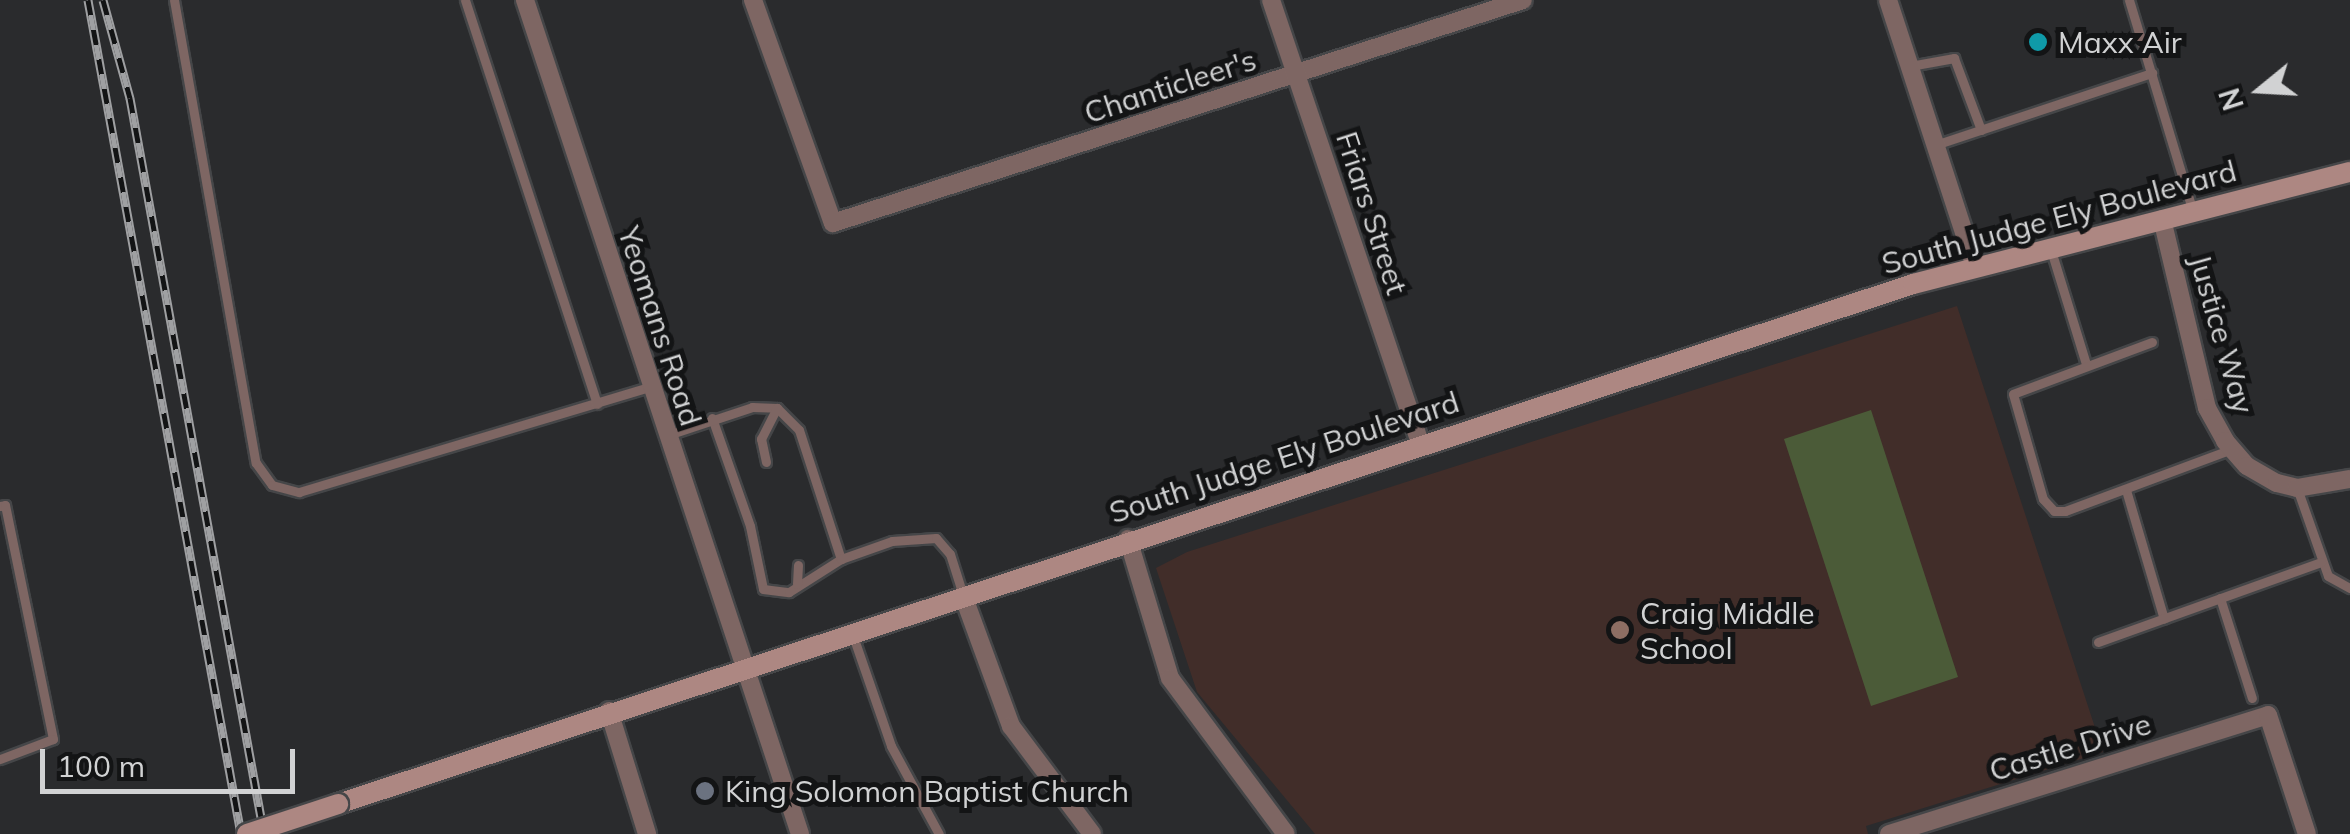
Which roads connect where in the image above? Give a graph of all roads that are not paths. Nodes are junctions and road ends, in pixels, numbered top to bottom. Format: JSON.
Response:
{"nodes":[{"id":1,"x":174,"y":0,"type":"edge"},
{"id":2,"x":464,"y":0,"type":"edge"},
{"id":3,"x":525,"y":0,"type":"edge"},
{"id":4,"x":774,"y":0,"type":"edge"},
{"id":5,"x":1272,"y":0,"type":"edge"},
{"id":6,"x":1524,"y":0,"type":"edge"},
{"id":7,"x":1888,"y":0,"type":"edge"},
{"id":8,"x":2128,"y":0,"type":"edge"},
{"id":9,"x":754,"y":3,"type":"edge"},
{"id":10,"x":1910,"y":66,"type":"junction"},
{"id":11,"x":1298,"y":74,"type":"junction"},
{"id":12,"x":2152,"y":74,"type":"junction"},
{"id":13,"x":1980,"y":130,"type":"junction"},
{"id":14,"x":1936,"y":145,"type":"junction"},
{"id":15,"x":2350,"y":172,"type":"edge"},
{"id":16,"x":2193,"y":212,"type":"junction"},
{"id":17,"x":2162,"y":220,"type":"junction"},
{"id":18,"x":2050,"y":247,"type":"junction"},
{"id":19,"x":1975,"y":266,"type":"junction"},
{"id":20,"x":2152,"y":342,"type":"dead end"},
{"id":21,"x":2086,"y":364,"type":"junction"},
{"id":22,"x":650,"y":387,"type":"junction"},
{"id":23,"x":596,"y":404,"type":"junction"},
{"id":24,"x":778,"y":408,"type":"junction"},
{"id":25,"x":712,"y":418,"type":"junction"},
{"id":26,"x":667,"y":435,"type":"junction"},
{"id":27,"x":1420,"y":444,"type":"junction"},
{"id":28,"x":2232,"y":449,"type":"junction"},
{"id":29,"x":766,"y":462,"type":"dead end"},
{"id":30,"x":2350,"y":479,"type":"edge"},
{"id":31,"x":2297,"y":488,"type":"junction"},
{"id":32,"x":2126,"y":490,"type":"junction"},
{"id":33,"x":0,"y":506,"type":"edge"},
{"id":34,"x":1128,"y":539,"type":"junction"},
{"id":35,"x":841,"y":559,"type":"junction"},
{"id":36,"x":2321,"y":562,"type":"junction"},
{"id":37,"x":798,"y":565,"type":"dead end"},
{"id":38,"x":798,"y":584,"type":"junction"},
{"id":39,"x":2350,"y":588,"type":"edge"},
{"id":40,"x":963,"y":594,"type":"junction"},
{"id":41,"x":2220,"y":598,"type":"junction"},
{"id":42,"x":2164,"y":618,"type":"junction"},
{"id":43,"x":851,"y":632,"type":"junction"},
{"id":44,"x":2098,"y":642,"type":"dead end"},
{"id":45,"x":741,"y":669,"type":"junction"},
{"id":46,"x":2252,"y":698,"type":"dead end"},
{"id":47,"x":609,"y":710,"type":"junction"},
{"id":48,"x":0,"y":759,"type":"edge"},
{"id":49,"x":1889,"y":833,"type":"edge"},
{"id":50,"x":247,"y":834,"type":"edge"},
{"id":51,"x":646,"y":834,"type":"edge"},
{"id":52,"x":800,"y":834,"type":"edge"},
{"id":53,"x":940,"y":834,"type":"edge"},
{"id":54,"x":1092,"y":834,"type":"edge"},
{"id":55,"x":1286,"y":834,"type":"edge"},
{"id":56,"x":2307,"y":834,"type":"edge"}],
"edges":[{"from":1,"to":23,"type":"lane"},
{"from":2,"to":23,"type":"lane"},
{"from":3,"to":22,"type":"street","name":"Yeomans Road"},
{"from":4,"to":9,"type":"street"},
{"from":5,"to":11,"type":"street","name":"Friars Street"},
{"from":6,"to":11,"type":"street","name":"Chanticleer's"},
{"from":7,"to":10,"type":"street"},
{"from":8,"to":12,"type":"lane"},
{"from":9,"to":11,"type":"street","name":"Chanticleer's"},
{"from":10,"to":13,"type":"lane"},
{"from":10,"to":14,"type":"street"},
{"from":11,"to":27,"type":"street","name":"Friars Street"},
{"from":12,"to":13,"type":"lane"},
{"from":12,"to":16,"type":"lane"},
{"from":13,"to":14,"type":"lane"},
{"from":14,"to":19,"type":"street"},
{"from":15,"to":16,"type":"main road","name":"South Judge Ely Boulevard"},
{"from":16,"to":17,"type":"main road","name":"South Judge Ely Boulevard"},
{"from":17,"to":18,"type":"main road","name":"South Judge Ely Boulevard"},
{"from":17,"to":28,"type":"street","name":"Justice Way"},
{"from":18,"to":19,"type":"main road","name":"South Judge Ely Boulevard"},
{"from":18,"to":21,"type":"lane"},
{"from":19,"to":27,"type":"main road","name":"South Judge Ely Boulevard"},
{"from":20,"to":21,"type":"lane"},
{"from":21,"to":32,"type":"lane"},
{"from":22,"to":23,"type":"lane"},
{"from":22,"to":26,"type":"street","name":"Yeomans Road"},
{"from":24,"to":25,"type":"lane"},
{"from":24,"to":29,"type":"lane"},
{"from":24,"to":35,"type":"lane"},
{"from":25,"to":26,"type":"lane"},
{"from":25,"to":38,"type":"lane"},
{"from":26,"to":45,"type":"street","name":"Yeomans Road"},
{"from":27,"to":34,"type":"main road","name":"South Judge Ely Boulevard"},
{"from":28,"to":31,"type":"street","name":"Justice Way"},
{"from":28,"to":32,"type":"lane"},
{"from":30,"to":31,"type":"street"},
{"from":31,"to":36,"type":"lane"},
{"from":32,"to":42,"type":"lane"},
{"from":33,"to":48,"type":"lane"},
{"from":34,"to":40,"type":"main road","name":"South Judge Ely Boulevard"},
{"from":34,"to":55,"type":"street"},
{"from":35,"to":38,"type":"lane"},
{"from":35,"to":40,"type":"lane"},
{"from":36,"to":39,"type":"lane"},
{"from":36,"to":41,"type":"lane"},
{"from":37,"to":38,"type":"lane"},
{"from":40,"to":43,"type":"main road","name":"South Judge Ely Boulevard"},
{"from":40,"to":54,"type":"street"},
{"from":41,"to":42,"type":"lane"},
{"from":41,"to":46,"type":"lane"},
{"from":42,"to":44,"type":"lane"},
{"from":43,"to":45,"type":"main road","name":"South Judge Ely Boulevard"},
{"from":43,"to":53,"type":"lane"},
{"from":45,"to":47,"type":"main road","name":"South Judge Ely Boulevard"},
{"from":45,"to":52,"type":"street","name":"Yeomans Road"},
{"from":47,"to":50,"type":"main road","name":"South Judge Ely Boulevard","bridge":true},
{"from":47,"to":51,"type":"street"},
{"from":49,"to":56,"type":"street","name":"Castle Drive"}]}
